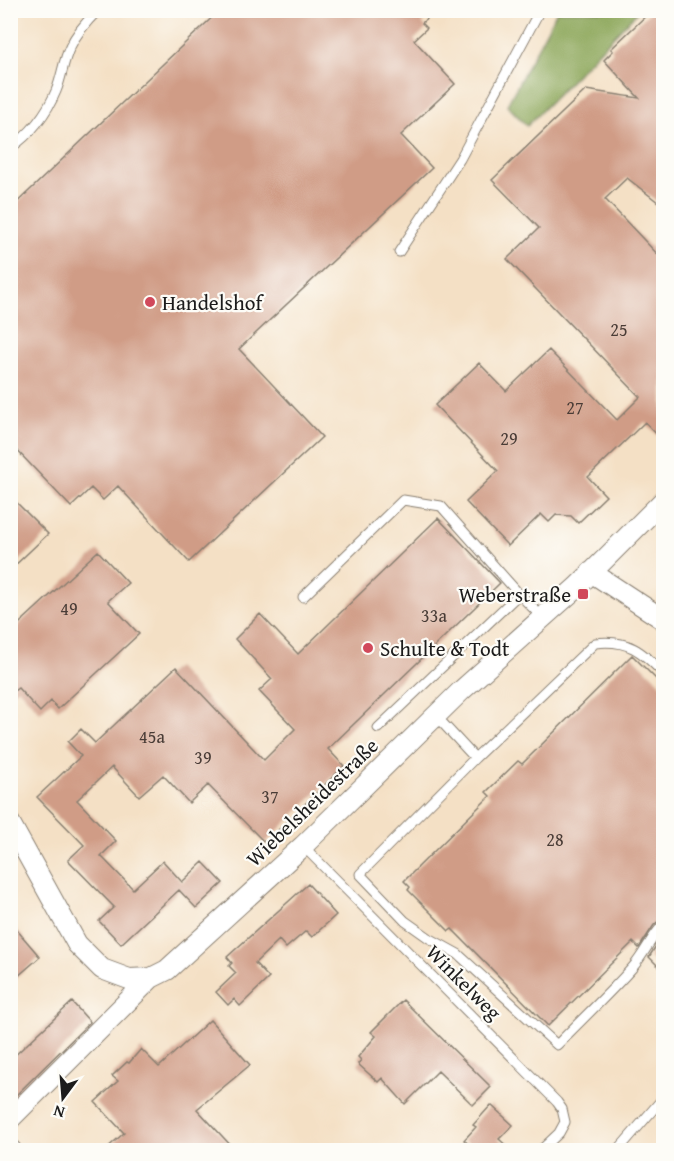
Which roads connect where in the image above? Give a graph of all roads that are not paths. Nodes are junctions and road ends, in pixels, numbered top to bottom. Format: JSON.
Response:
{"nodes":[{"id":1,"x":98,"y":10,"type":"edge"},
{"id":2,"x":540,"y":10,"type":"edge"},
{"id":3,"x":10,"y":148,"type":"edge"},
{"id":4,"x":399,"y":252,"type":"dead end"},
{"id":5,"x":663,"y":500,"type":"edge"},
{"id":6,"x":591,"y":572,"type":"junction"},
{"id":7,"x":519,"y":594,"type":"junction"},
{"id":8,"x":303,"y":597,"type":"dead end"},
{"id":9,"x":543,"y":618,"type":"junction"},
{"id":10,"x":663,"y":620,"type":"edge"},
{"id":11,"x":663,"y":674,"type":"edge"},
{"id":12,"x":436,"y":716,"type":"junction"},
{"id":13,"x":378,"y":728,"type":"dead end"},
{"id":14,"x":476,"y":758,"type":"junction"},
{"id":15,"x":10,"y":823,"type":"edge"},
{"id":16,"x":303,"y":846,"type":"junction"},
{"id":17,"x":663,"y":924,"type":"edge"},
{"id":18,"x":151,"y":978,"type":"junction"},
{"id":19,"x":663,"y":1097,"type":"edge"},
{"id":20,"x":10,"y":1119,"type":"edge"},
{"id":21,"x":541,"y":1150,"type":"edge"},
{"id":22,"x":618,"y":1150,"type":"edge"}],
"edges":[{"from":1,"to":3,"type":"lane"},
{"from":2,"to":4,"type":"lane"},
{"from":5,"to":6,"type":"street","name":"Wiebelsheidestraße"},
{"from":6,"to":9,"type":"street","name":"Wiebelsheidestraße"},
{"from":6,"to":10,"type":"street"},
{"from":7,"to":8,"type":"lane"},
{"from":7,"to":9,"type":"lane"},
{"from":7,"to":13,"type":"lane"},
{"from":9,"to":12,"type":"street","name":"Wiebelsheidestraße"},
{"from":11,"to":14,"type":"lane"},
{"from":12,"to":14,"type":"lane"},
{"from":12,"to":16,"type":"street","name":"Wiebelsheidestraße"},
{"from":14,"to":17,"type":"lane"},
{"from":15,"to":18,"type":"street"},
{"from":16,"to":18,"type":"street","name":"Wiebelsheidestraße"},
{"from":16,"to":21,"type":"lane","name":"Winkelweg"},
{"from":18,"to":20,"type":"street","name":"Wiebelsheidestraße"},
{"from":19,"to":22,"type":"lane"}]}
